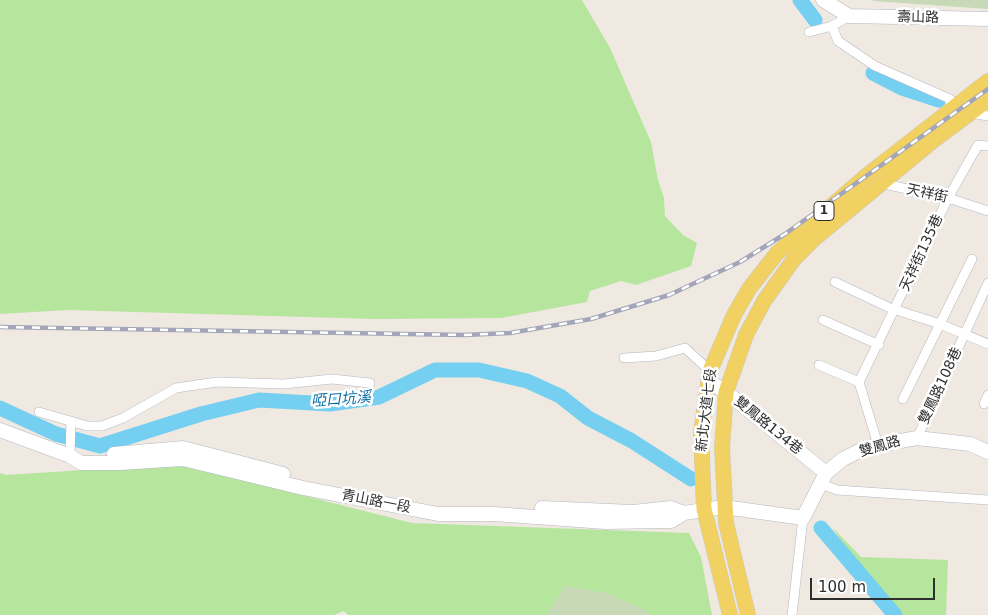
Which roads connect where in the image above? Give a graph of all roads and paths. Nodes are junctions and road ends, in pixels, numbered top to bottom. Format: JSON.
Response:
{"nodes":[{"id":1,"x":823,"y":0,"type":"edge"},
{"id":2,"x":849,"y":16,"type":"junction"},
{"id":3,"x":988,"y":19,"type":"edge"},
{"id":4,"x":832,"y":26,"type":"junction"},
{"id":5,"x":808,"y":32,"type":"dead end"},
{"id":6,"x":988,"y":81,"type":"edge"},
{"id":7,"x":988,"y":100,"type":"edge"},
{"id":8,"x":949,"y":112,"type":"junction"},
{"id":9,"x":970,"y":113,"type":"junction"},
{"id":10,"x":988,"y":116,"type":"edge"},
{"id":11,"x":988,"y":146,"type":"edge"},
{"id":12,"x":866,"y":176,"type":"junction"},
{"id":13,"x":881,"y":184,"type":"junction"},
{"id":14,"x":948,"y":198,"type":"junction"},
{"id":15,"x":988,"y":211,"type":"edge"},
{"id":16,"x":972,"y":259,"type":"dead end"},
{"id":17,"x":835,"y":282,"type":"dead end"},
{"id":18,"x":988,"y":283,"type":"edge"},
{"id":19,"x":896,"y":308,"type":"junction"},
{"id":20,"x":823,"y":320,"type":"dead end"},
{"id":21,"x":940,"y":324,"type":"junction"},
{"id":22,"x":964,"y":335,"type":"junction"},
{"id":23,"x":988,"y":344,"type":"edge"},
{"id":24,"x":879,"y":345,"type":"junction"},
{"id":25,"x":624,"y":358,"type":"dead end"},
{"id":26,"x":819,"y":365,"type":"dead end"},
{"id":27,"x":709,"y":376,"type":"junction"},
{"id":28,"x":859,"y":382,"type":"junction"},
{"id":29,"x":370,"y":383,"type":"dead end"},
{"id":30,"x":726,"y":392,"type":"junction"},
{"id":31,"x":988,"y":395,"type":"edge"},
{"id":32,"x":903,"y":399,"type":"dead end"},
{"id":33,"x":984,"y":404,"type":"dead end"},
{"id":34,"x":39,"y":412,"type":"dead end"},
{"id":35,"x":71,"y":421,"type":"junction"},
{"id":36,"x":0,"y":430,"type":"edge"},
{"id":37,"x":917,"y":438,"type":"junction"},
{"id":38,"x":878,"y":445,"type":"junction"},
{"id":39,"x":70,"y":452,"type":"junction"},
{"id":40,"x":988,"y":452,"type":"edge"},
{"id":41,"x":822,"y":478,"type":"junction"},
{"id":42,"x":988,"y":500,"type":"edge"},
{"id":43,"x":724,"y":507,"type":"junction"},
{"id":44,"x":704,"y":509,"type":"junction"},
{"id":45,"x":803,"y":518,"type":"junction"},
{"id":46,"x":730,"y":615,"type":"edge"},
{"id":47,"x":748,"y":615,"type":"edge"},
{"id":48,"x":792,"y":615,"type":"edge"}],
"edges":[{"from":1,"to":2,"type":"street"},
{"from":2,"to":3,"type":"street","name":"壽山路"},
{"from":2,"to":4,"type":"street"},
{"from":4,"to":5,"type":"street"},
{"from":4,"to":8,"type":"street"},
{"from":6,"to":8,"type":"main road","name":"新北大道七段","number":"1"},
{"from":7,"to":9,"type":"main road","name":"新北大道七段","number":"1"},
{"from":8,"to":12,"type":"main road","name":"新北大道七段","number":"1"},
{"from":9,"to":10,"type":"street"},
{"from":9,"to":13,"type":"main road","name":"新北大道七段","number":"1"},
{"from":11,"to":14,"type":"street","name":"天祥街135巷"},
{"from":12,"to":13,"type":"street","name":"天祥街"},
{"from":12,"to":27,"type":"main road","name":"新北大道七段","number":"1"},
{"from":13,"to":14,"type":"street","name":"天祥街"},
{"from":13,"to":30,"type":"main road","name":"新北大道七段","number":"1"},
{"from":14,"to":15,"type":"street","name":"天祥街"},
{"from":14,"to":19,"type":"street","name":"天祥街135巷"},
{"from":16,"to":21,"type":"street"},
{"from":17,"to":19,"type":"street"},
{"from":18,"to":22,"type":"street","name":"雙鳳路108巷"},
{"from":19,"to":21,"type":"street"},
{"from":19,"to":24,"type":"street","name":"天祥街135巷"},
{"from":20,"to":24,"type":"street"},
{"from":21,"to":22,"type":"street"},
{"from":21,"to":32,"type":"street"},
{"from":22,"to":23,"type":"street"},
{"from":22,"to":37,"type":"street","name":"雙鳳路108巷"},
{"from":24,"to":28,"type":"street","name":"天祥街135巷"},
{"from":25,"to":27,"type":"street"},
{"from":26,"to":28,"type":"street"},
{"from":27,"to":30,"type":"street","name":"雙鳳路134巷"},
{"from":27,"to":44,"type":"main road","name":"新北大道七段","number":"1"},
{"from":28,"to":38,"type":"street"},
{"from":29,"to":35,"type":"street"},
{"from":30,"to":41,"type":"street","name":"雙鳳路134巷"},
{"from":30,"to":43,"type":"main road","name":"新北大道七段","number":"1"},
{"from":31,"to":33,"type":"street"},
{"from":34,"to":35,"type":"street"},
{"from":35,"to":39,"type":"street"},
{"from":36,"to":39,"type":"street","name":"青山路一段"},
{"from":37,"to":38,"type":"street","name":"雙鳳路"},
{"from":37,"to":40,"type":"street","name":"雙鳳路"},
{"from":38,"to":41,"type":"street","name":"雙鳳路"},
{"from":39,"to":44,"type":"street","name":"青山路一段"},
{"from":41,"to":42,"type":"street"},
{"from":41,"to":45,"type":"street","name":"雙鳳路"},
{"from":43,"to":44,"type":"street","name":"青山路一段"},
{"from":43,"to":45,"type":"street"},
{"from":43,"to":47,"type":"main road","name":"新北大道七段","number":"1"},
{"from":44,"to":46,"type":"main road","name":"新北大道七段","number":"1"},
{"from":45,"to":48,"type":"street","name":"雙鳳路"}]}
